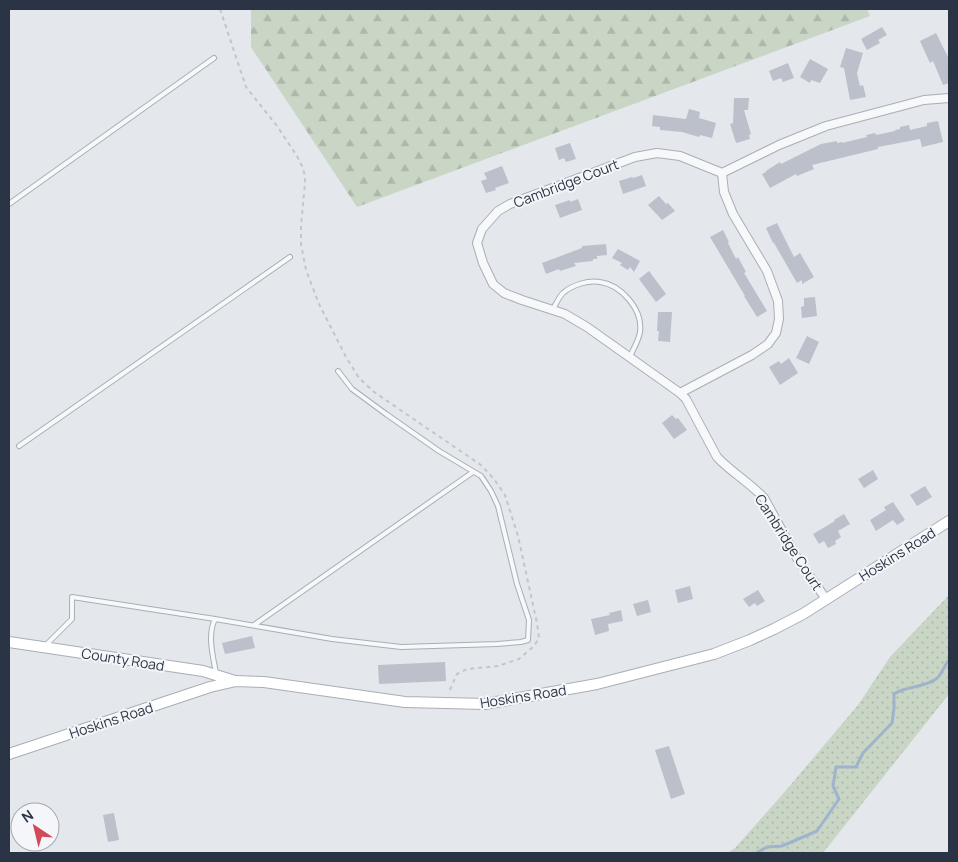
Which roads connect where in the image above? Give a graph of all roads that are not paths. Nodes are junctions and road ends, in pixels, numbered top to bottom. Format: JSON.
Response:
{"nodes":[{"id":1,"x":214,"y":58,"type":"dead end"},
{"id":2,"x":949,"y":98,"type":"edge"},
{"id":3,"x":722,"y":172,"type":"junction"},
{"id":4,"x":9,"y":204,"type":"edge"},
{"id":5,"x":290,"y":257,"type":"dead end"},
{"id":6,"x":553,"y":309,"type":"junction"},
{"id":7,"x":630,"y":358,"type":"junction"},
{"id":8,"x":338,"y":371,"type":"dead end"},
{"id":9,"x":680,"y":393,"type":"junction"},
{"id":10,"x":19,"y":446,"type":"dead end"},
{"id":11,"x":473,"y":472,"type":"junction"},
{"id":12,"x":949,"y":521,"type":"edge"},
{"id":13,"x":826,"y":599,"type":"junction"},
{"id":14,"x":215,"y":619,"type":"junction"},
{"id":15,"x":254,"y":625,"type":"junction"},
{"id":16,"x":9,"y":642,"type":"edge"},
{"id":17,"x":44,"y":647,"type":"junction"},
{"id":18,"x":216,"y":675,"type":"junction"},
{"id":19,"x":236,"y":681,"type":"junction"},
{"id":20,"x":9,"y":754,"type":"edge"}],
"edges":[{"from":1,"to":4,"type":"lane"},
{"from":2,"to":3,"type":"street"},
{"from":3,"to":6,"type":"street","name":"Cambridge Court"},
{"from":3,"to":9,"type":"street"},
{"from":5,"to":10,"type":"lane"},
{"from":6,"to":7,"type":"street","name":"Cambridge Court"},
{"from":6,"to":7,"type":"lane"},
{"from":7,"to":9,"type":"street","name":"Cambridge Court"},
{"from":8,"to":11,"type":"lane"},
{"from":9,"to":13,"type":"street","name":"Cambridge Court"},
{"from":11,"to":15,"type":"lane"},
{"from":11,"to":15,"type":"lane"},
{"from":12,"to":13,"type":"street","name":"Hoskins Road"},
{"from":13,"to":19,"type":"street","name":"Hoskins Road"},
{"from":14,"to":15,"type":"lane"},
{"from":14,"to":17,"type":"lane"},
{"from":14,"to":18,"type":"lane"},
{"from":16,"to":17,"type":"street","name":"County Road"},
{"from":17,"to":18,"type":"street","name":"County Road"},
{"from":18,"to":19,"type":"street","name":"County Road"},
{"from":19,"to":20,"type":"street","name":"Hoskins Road"}]}
